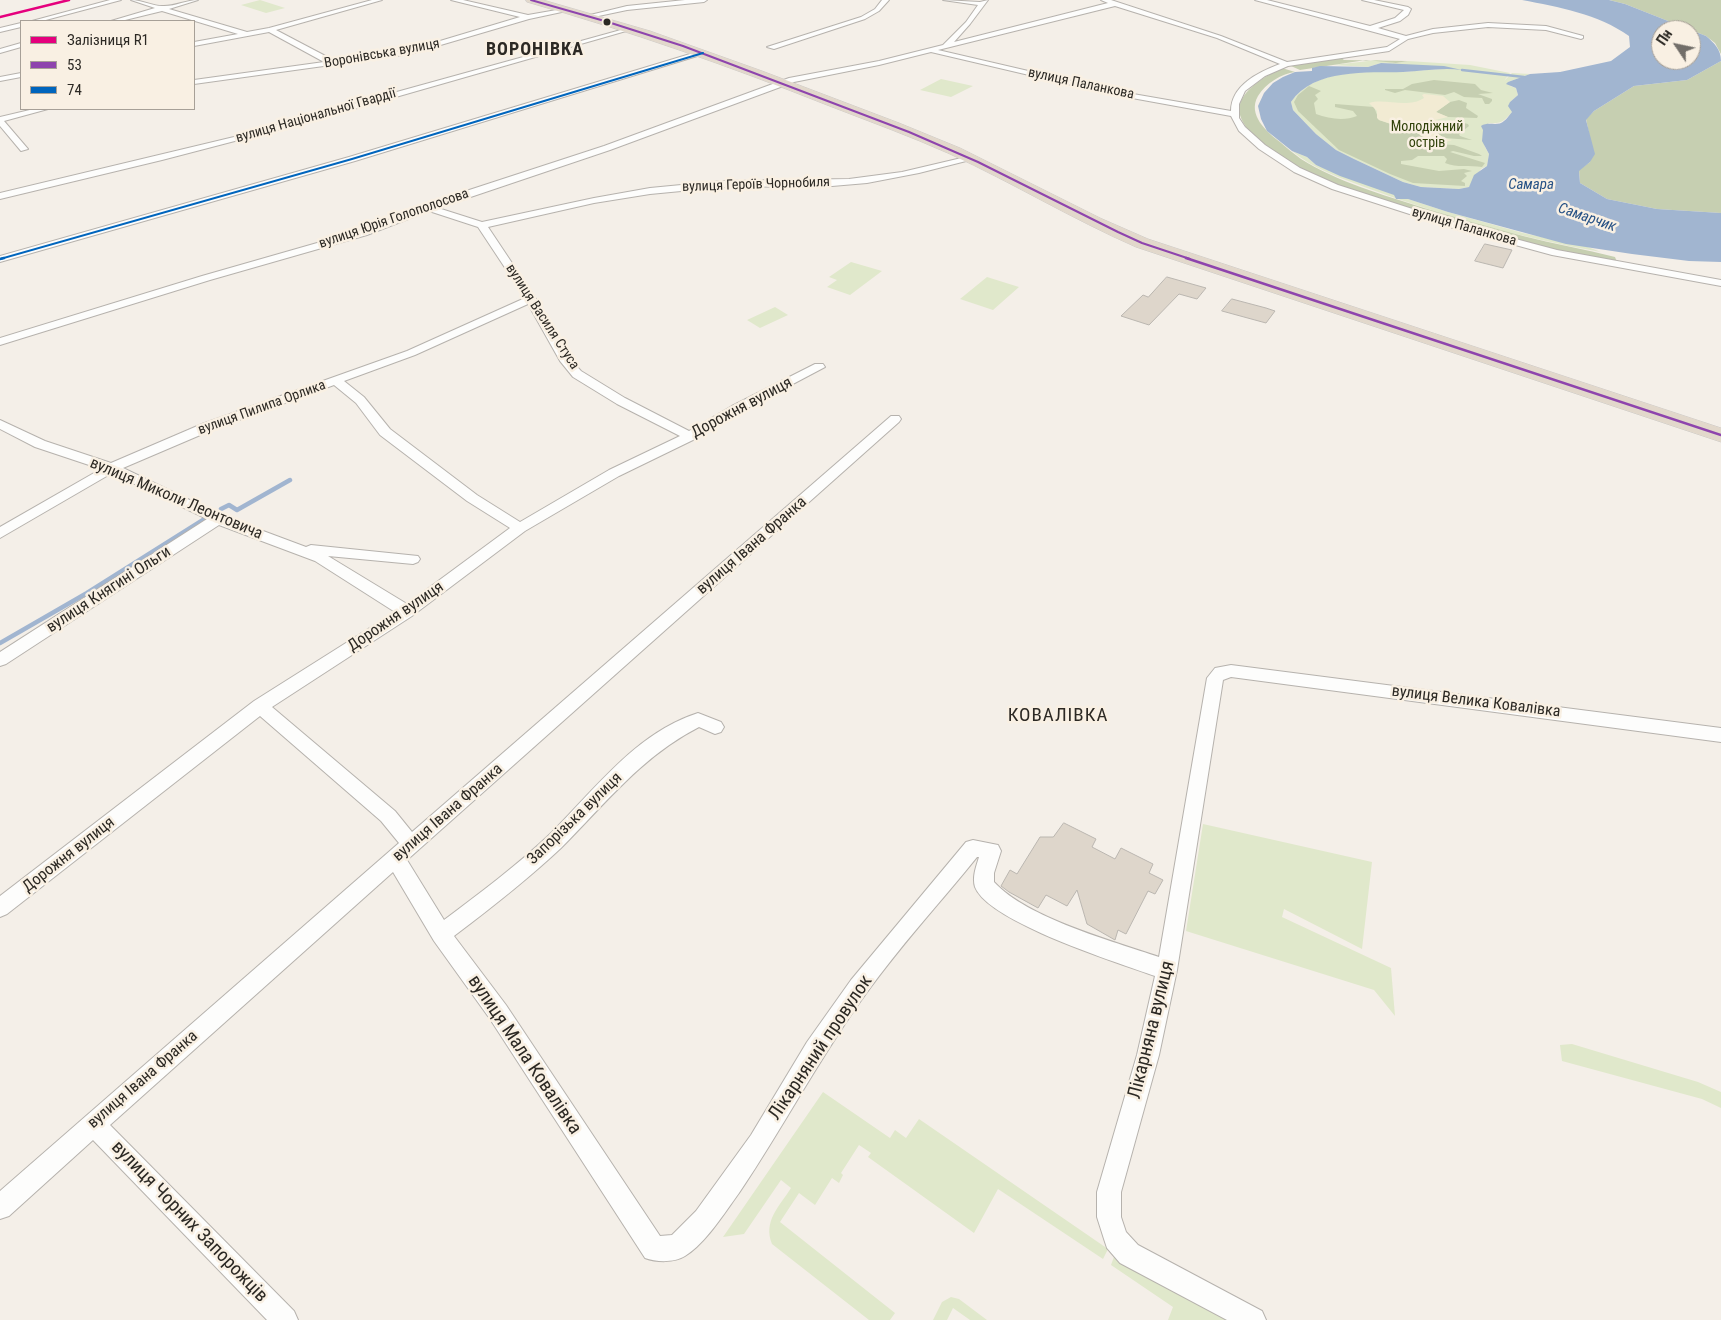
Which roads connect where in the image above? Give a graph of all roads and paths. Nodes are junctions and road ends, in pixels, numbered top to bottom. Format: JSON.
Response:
{"nodes":[{"id":1,"x":118,"y":0,"type":"edge"},
{"id":2,"x":134,"y":0,"type":"edge"},
{"id":3,"x":195,"y":0,"type":"edge"},
{"id":4,"x":379,"y":0,"type":"edge"},
{"id":5,"x":454,"y":0,"type":"edge"},
{"id":6,"x":531,"y":0,"type":"edge"},
{"id":7,"x":704,"y":0,"type":"edge"},
{"id":8,"x":886,"y":0,"type":"edge"},
{"id":9,"x":946,"y":0,"type":"edge"},
{"id":10,"x":1104,"y":0,"type":"edge"},
{"id":11,"x":1258,"y":0,"type":"edge"},
{"id":12,"x":1365,"y":0,"type":"edge"},
{"id":13,"x":984,"y":2,"type":"edge"},
{"id":14,"x":1136,"y":3,"type":"dead end"},
{"id":15,"x":1114,"y":4,"type":"junction"},
{"id":16,"x":1123,"y":6,"type":"junction"},
{"id":17,"x":163,"y":8,"type":"junction"},
{"id":18,"x":568,"y":10,"type":"junction"},
{"id":19,"x":589,"y":16,"type":"junction"},
{"id":20,"x":528,"y":18,"type":"junction"},
{"id":21,"x":39,"y":20,"type":"edge"},
{"id":22,"x":118,"y":20,"type":"edge"},
{"id":23,"x":20,"y":25,"type":"edge"},
{"id":24,"x":630,"y":28,"type":"junction"},
{"id":25,"x":1370,"y":28,"type":"junction"},
{"id":26,"x":0,"y":30,"type":"edge"},
{"id":27,"x":270,"y":30,"type":"junction"},
{"id":28,"x":248,"y":34,"type":"junction"},
{"id":29,"x":1581,"y":37,"type":"dead end"},
{"id":30,"x":1406,"y":38,"type":"junction"},
{"id":31,"x":195,"y":44,"type":"edge"},
{"id":32,"x":20,"y":45,"type":"edge"},
{"id":33,"x":771,"y":46,"type":"dead end"},
{"id":34,"x":945,"y":47,"type":"junction"},
{"id":35,"x":0,"y":51,"type":"edge"},
{"id":36,"x":928,"y":51,"type":"junction"},
{"id":37,"x":704,"y":53,"type":"junction"},
{"id":38,"x":332,"y":63,"type":"junction"},
{"id":39,"x":1286,"y":64,"type":"junction"},
{"id":40,"x":20,"y":75,"type":"edge"},
{"id":41,"x":0,"y":79,"type":"edge"},
{"id":42,"x":195,"y":82,"type":"edge"},
{"id":43,"x":784,"y":83,"type":"junction"},
{"id":44,"x":40,"y":110,"type":"edge"},
{"id":45,"x":1234,"y":114,"type":"junction"},
{"id":46,"x":0,"y":120,"type":"edge"},
{"id":47,"x":24,"y":149,"type":"dead end"},
{"id":48,"x":970,"y":158,"type":"junction"},
{"id":49,"x":0,"y":196,"type":"edge"},
{"id":50,"x":430,"y":208,"type":"junction"},
{"id":51,"x":482,"y":225,"type":"junction"},
{"id":52,"x":0,"y":258,"type":"edge"},
{"id":53,"x":1721,"y":283,"type":"edge"},
{"id":54,"x":531,"y":299,"type":"junction"},
{"id":55,"x":0,"y":342,"type":"edge"},
{"id":56,"x":819,"y":367,"type":"dead end"},
{"id":57,"x":336,"y":381,"type":"junction"},
{"id":58,"x":895,"y":419,"type":"dead end"},
{"id":59,"x":0,"y":424,"type":"edge"},
{"id":60,"x":1721,"y":435,"type":"edge"},
{"id":61,"x":690,"y":436,"type":"junction"},
{"id":62,"x":112,"y":468,"type":"junction"},
{"id":63,"x":218,"y":519,"type":"junction"},
{"id":64,"x":520,"y":528,"type":"junction"},
{"id":65,"x":0,"y":533,"type":"edge"},
{"id":66,"x":298,"y":549,"type":"junction"},
{"id":67,"x":413,"y":559,"type":"dead end"},
{"id":68,"x":407,"y":612,"type":"junction"},
{"id":69,"x":0,"y":660,"type":"edge"},
{"id":70,"x":1231,"y":671,"type":"joint"},
{"id":71,"x":260,"y":706,"type":"junction"},
{"id":72,"x":715,"y":727,"type":"dead end"},
{"id":73,"x":1721,"y":735,"type":"edge"},
{"id":74,"x":991,"y":851,"type":"joint"},
{"id":75,"x":404,"y":852,"type":"junction"},
{"id":76,"x":0,"y":908,"type":"edge"},
{"id":77,"x":441,"y":934,"type":"junction"},
{"id":78,"x":1168,"y":970,"type":"junction"},
{"id":79,"x":93,"y":1124,"type":"junction"},
{"id":80,"x":0,"y":1207,"type":"edge"},
{"id":81,"x":654,"y":1249,"type":"joint"},
{"id":82,"x":285,"y":1320,"type":"edge"},
{"id":83,"x":1253,"y":1320,"type":"edge"}],
"edges":[{"from":1,"to":21,"type":"street"},
{"from":2,"to":17,"type":"street"},
{"from":3,"to":17,"type":"street"},
{"from":4,"to":27,"type":"street"},
{"from":5,"to":20,"type":"street"},
{"from":6,"to":18,"type":"highway"},
{"from":7,"to":19,"type":"street"},
{"from":8,"to":33,"type":"street"},
{"from":9,"to":13,"type":"street"},
{"from":10,"to":15,"type":"street"},
{"from":11,"to":25,"type":"street"},
{"from":12,"to":25,"type":"street"},
{"from":13,"to":34,"type":"street"},
{"from":14,"to":16,"type":"street"},
{"from":15,"to":16,"type":"street"},
{"from":15,"to":34,"type":"street","name":"вулиця Юрія Голополосова"},
{"from":16,"to":39,"type":"street"},
{"from":17,"to":22,"type":"street"},
{"from":17,"to":28,"type":"street"},
{"from":18,"to":19,"type":"highway"},
{"from":18,"to":20,"type":"street","name":"Воронівська вулиця"},
{"from":19,"to":24,"type":"highway"},
{"from":20,"to":38,"type":"street","name":"Воронівська вулиця"},
{"from":23,"to":26,"type":"street"},
{"from":24,"to":37,"type":"highway"},
{"from":24,"to":49,"type":"street","name":"вулиця Національної Гвардії"},
{"from":25,"to":30,"type":"street"},
{"from":27,"to":28,"type":"street"},
{"from":27,"to":38,"type":"street"},
{"from":28,"to":31,"type":"street"},
{"from":29,"to":30,"type":"street"},
{"from":30,"to":39,"type":"street"},
{"from":32,"to":35,"type":"street"},
{"from":34,"to":36,"type":"street","name":"вулиця Юрія Голополосова"},
{"from":36,"to":43,"type":"street","name":"вулиця Юрія Голополосова"},
{"from":36,"to":45,"type":"street","name":"вулиця Паланкова"},
{"from":37,"to":43,"type":"highway"},
{"from":37,"to":52,"type":"street"},
{"from":38,"to":42,"type":"street","name":"Воронівська вулиця"},
{"from":39,"to":45,"type":"street"},
{"from":40,"to":41,"type":"street"},
{"from":43,"to":48,"type":"highway"},
{"from":43,"to":50,"type":"street","name":"вулиця Юрія Голополосова"},
{"from":44,"to":46,"type":"street"},
{"from":45,"to":53,"type":"street","name":"вулиця Паланкова"},
{"from":46,"to":47,"type":"street"},
{"from":48,"to":51,"type":"street","name":"вулиця Героїв Чорнобиля"},
{"from":48,"to":60,"type":"highway"},
{"from":50,"to":51,"type":"street"},
{"from":50,"to":55,"type":"street","name":"вулиця Юрія Голополосова"},
{"from":51,"to":54,"type":"street","name":"вулиця Василя Стуса"},
{"from":54,"to":57,"type":"street","name":"вулиця Пилипа Орлика"},
{"from":54,"to":61,"type":"street","name":"вулиця Василя Стуса"},
{"from":56,"to":61,"type":"street","name":"Дорожня вулиця"},
{"from":57,"to":62,"type":"street","name":"вулиця Пилипа Орлика"},
{"from":57,"to":64,"type":"street"},
{"from":58,"to":75,"type":"street","name":"вулиця Івана Франка"},
{"from":59,"to":62,"type":"street","name":"вулиця Миколи Леонтовича"},
{"from":61,"to":64,"type":"street","name":"Дорожня вулиця"},
{"from":62,"to":63,"type":"street","name":"вулиця Миколи Леонтовича"},
{"from":62,"to":65,"type":"street","name":"вулиця Пилипа Орлика"},
{"from":63,"to":66,"type":"street","name":"вулиця Миколи Леонтовича"},
{"from":63,"to":69,"type":"street","name":"вулиця Княгині Ольги"},
{"from":64,"to":68,"type":"street","name":"Дорожня вулиця"},
{"from":66,"to":67,"type":"street","name":"вулиця Миколи Леонтовича"},
{"from":66,"to":68,"type":"street","name":"вулиця Миколи Леонтовича"},
{"from":68,"to":71,"type":"street","name":"Дорожня вулиця"},
{"from":70,"to":73,"type":"street","name":"вулиця Велика Ковалівка"},
{"from":70,"to":78,"type":"street","name":"Лікарняна вулиця"},
{"from":71,"to":75,"type":"street","name":"вулиця Мала Ковалівка"},
{"from":71,"to":76,"type":"street","name":"Дорожня вулиця"},
{"from":72,"to":77,"type":"street","name":"Запорізька вулиця"},
{"from":74,"to":78,"type":"street"},
{"from":74,"to":81,"type":"street","name":"Лікарняний провулок"},
{"from":75,"to":77,"type":"street","name":"вулиця Мала Ковалівка"},
{"from":75,"to":79,"type":"street","name":"вулиця Івана Франка"},
{"from":77,"to":81,"type":"street","name":"вулиця Мала Ковалівка"},
{"from":78,"to":83,"type":"street","name":"Лікарняна вулиця"},
{"from":79,"to":80,"type":"street","name":"вулиця Івана Франка"},
{"from":79,"to":82,"type":"street","name":"вулиця Чорних Запорожців"}]}
